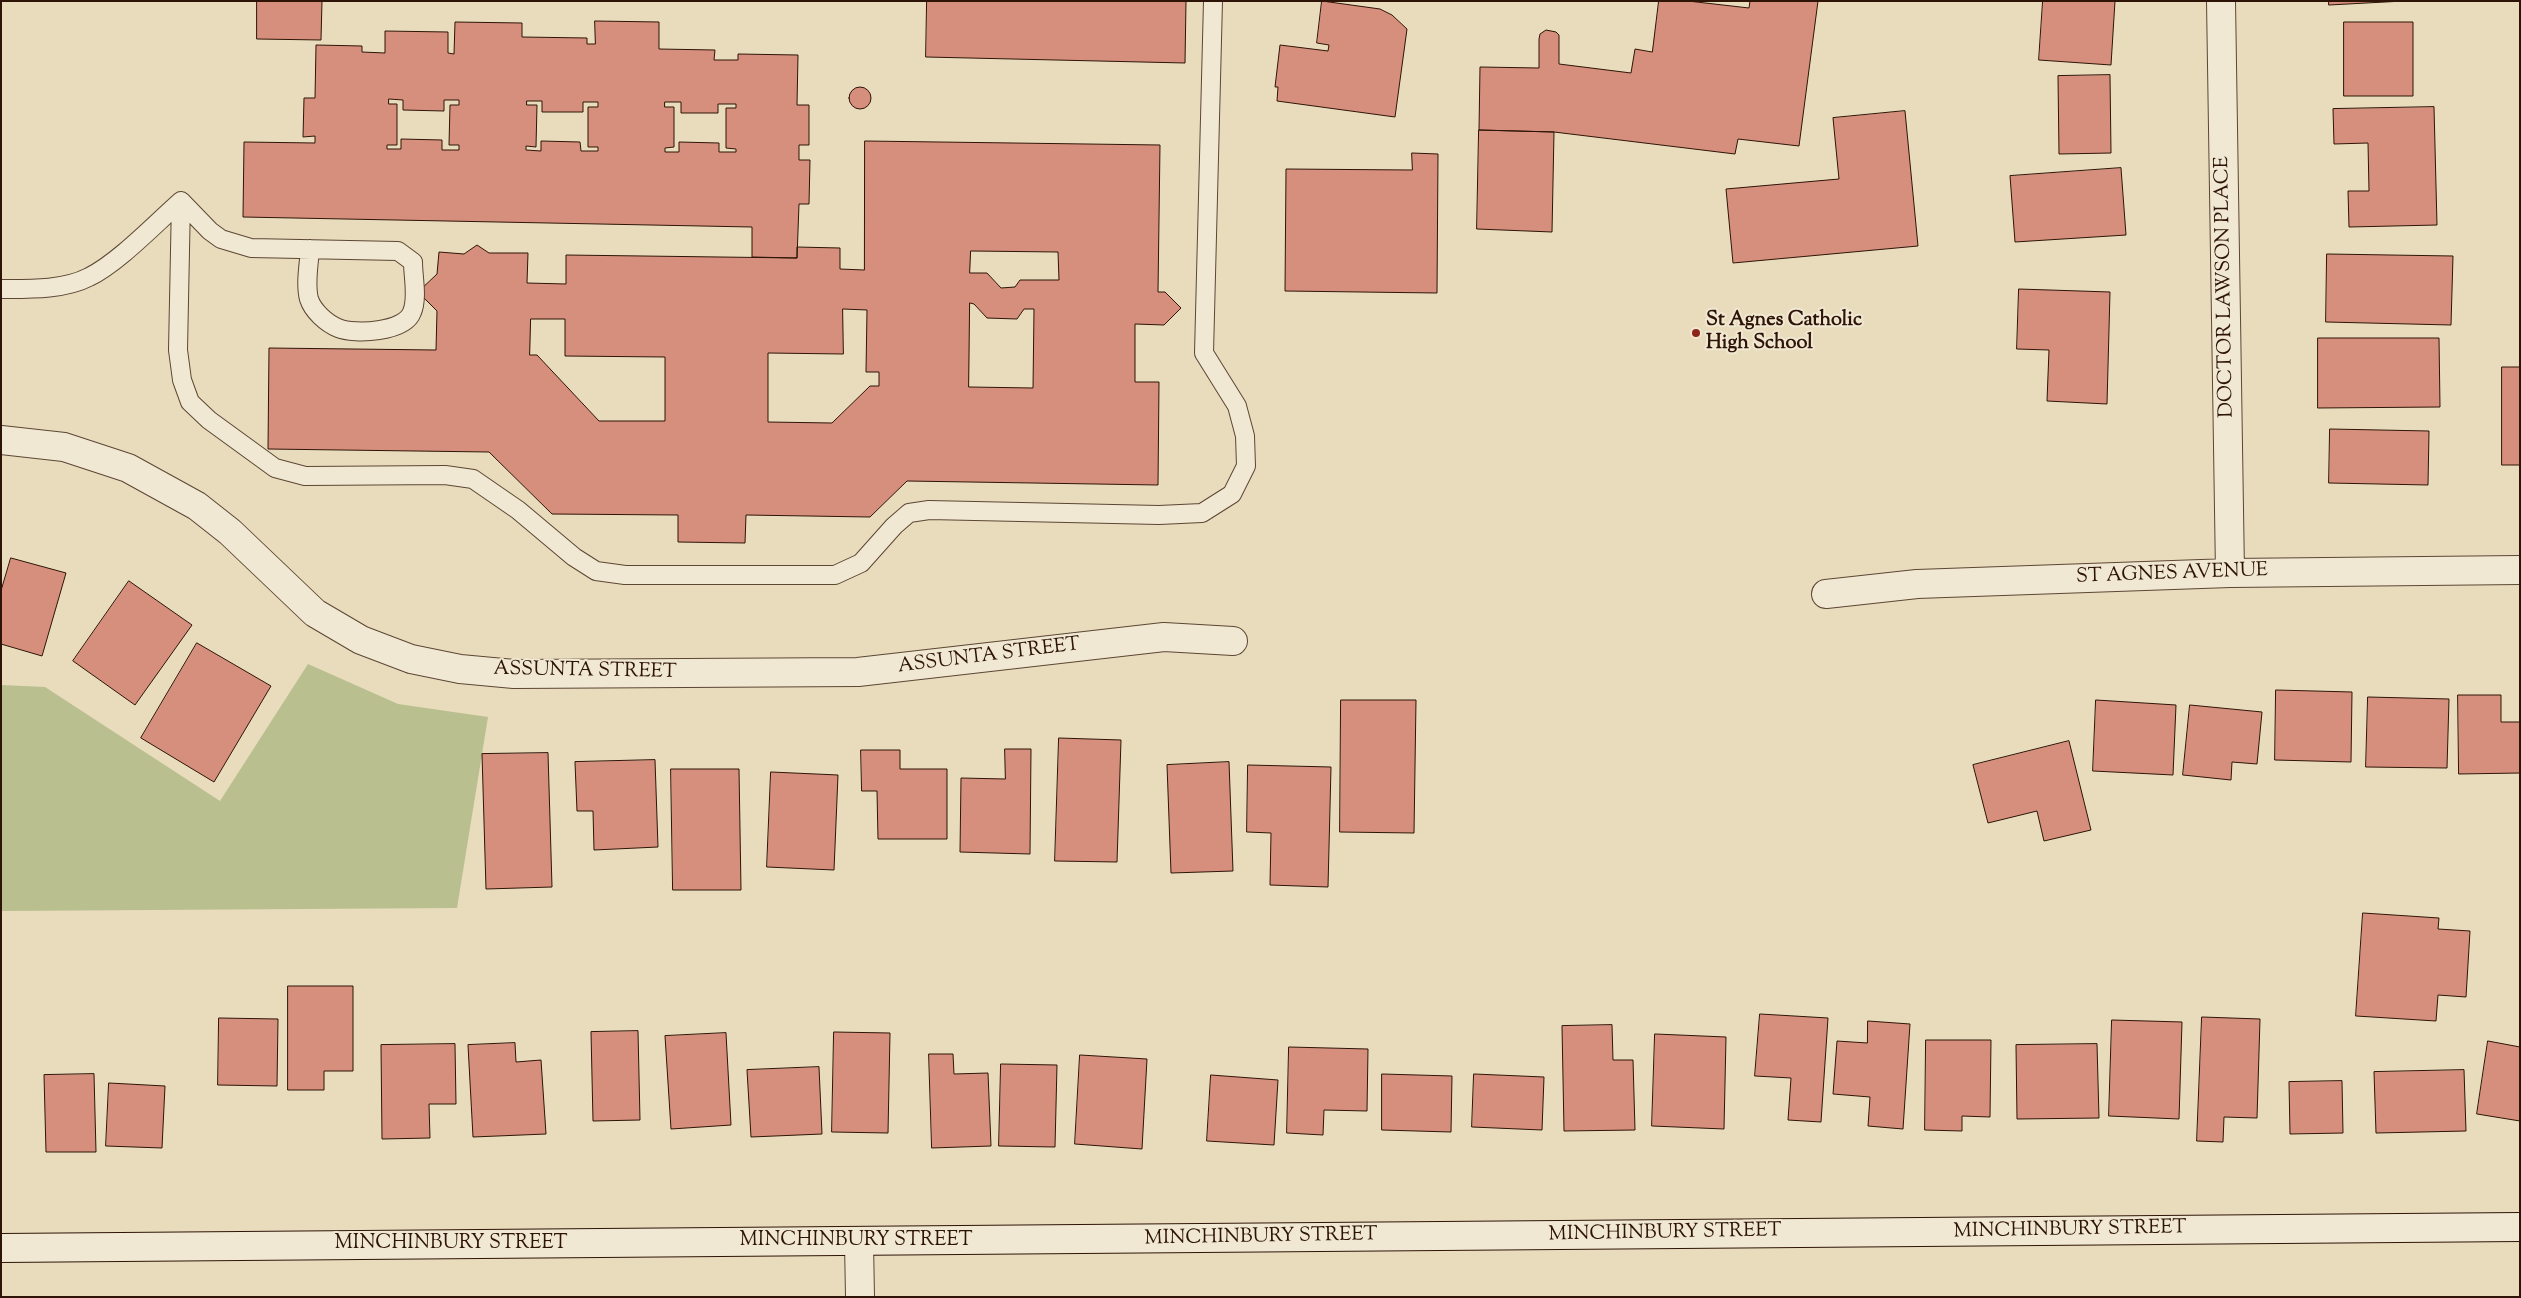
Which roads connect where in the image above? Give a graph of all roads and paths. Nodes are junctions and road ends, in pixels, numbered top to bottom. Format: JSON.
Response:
{"nodes":[{"id":1,"x":1212,"y":1,"type":"edge"},
{"id":2,"x":2221,"y":1,"type":"edge"},
{"id":3,"x":181,"y":201,"type":"junction"},
{"id":4,"x":310,"y":249,"type":"junction"},
{"id":5,"x":1,"y":289,"type":"edge"},
{"id":6,"x":1,"y":440,"type":"edge"},
{"id":7,"x":2520,"y":570,"type":"edge"},
{"id":8,"x":2230,"y":573,"type":"junction"},
{"id":9,"x":1826,"y":594,"type":"dead end"},
{"id":10,"x":1233,"y":641,"type":"dead end"},
{"id":11,"x":2520,"y":1227,"type":"edge"},
{"id":12,"x":859,"y":1242,"type":"junction"},
{"id":13,"x":1,"y":1248,"type":"edge"},
{"id":14,"x":860,"y":1297,"type":"edge"}],
"edges":[{"from":1,"to":3,"type":"lane"},
{"from":2,"to":8,"type":"street","name":"DOCTOR LAWSON PLACE"},
{"from":3,"to":4,"type":"lane"},
{"from":3,"to":5,"type":"lane"},
{"from":4,"to":4,"type":"lane"},
{"from":6,"to":10,"type":"street","name":"ASSUNTA STREET"},
{"from":7,"to":8,"type":"street","name":"ST AGNES AVENUE"},
{"from":8,"to":9,"type":"street","name":"ST AGNES AVENUE"},
{"from":11,"to":12,"type":"street","name":"MINCHINBURY STREET"},
{"from":12,"to":13,"type":"street","name":"MINCHINBURY STREET"},
{"from":12,"to":14,"type":"street"}]}
